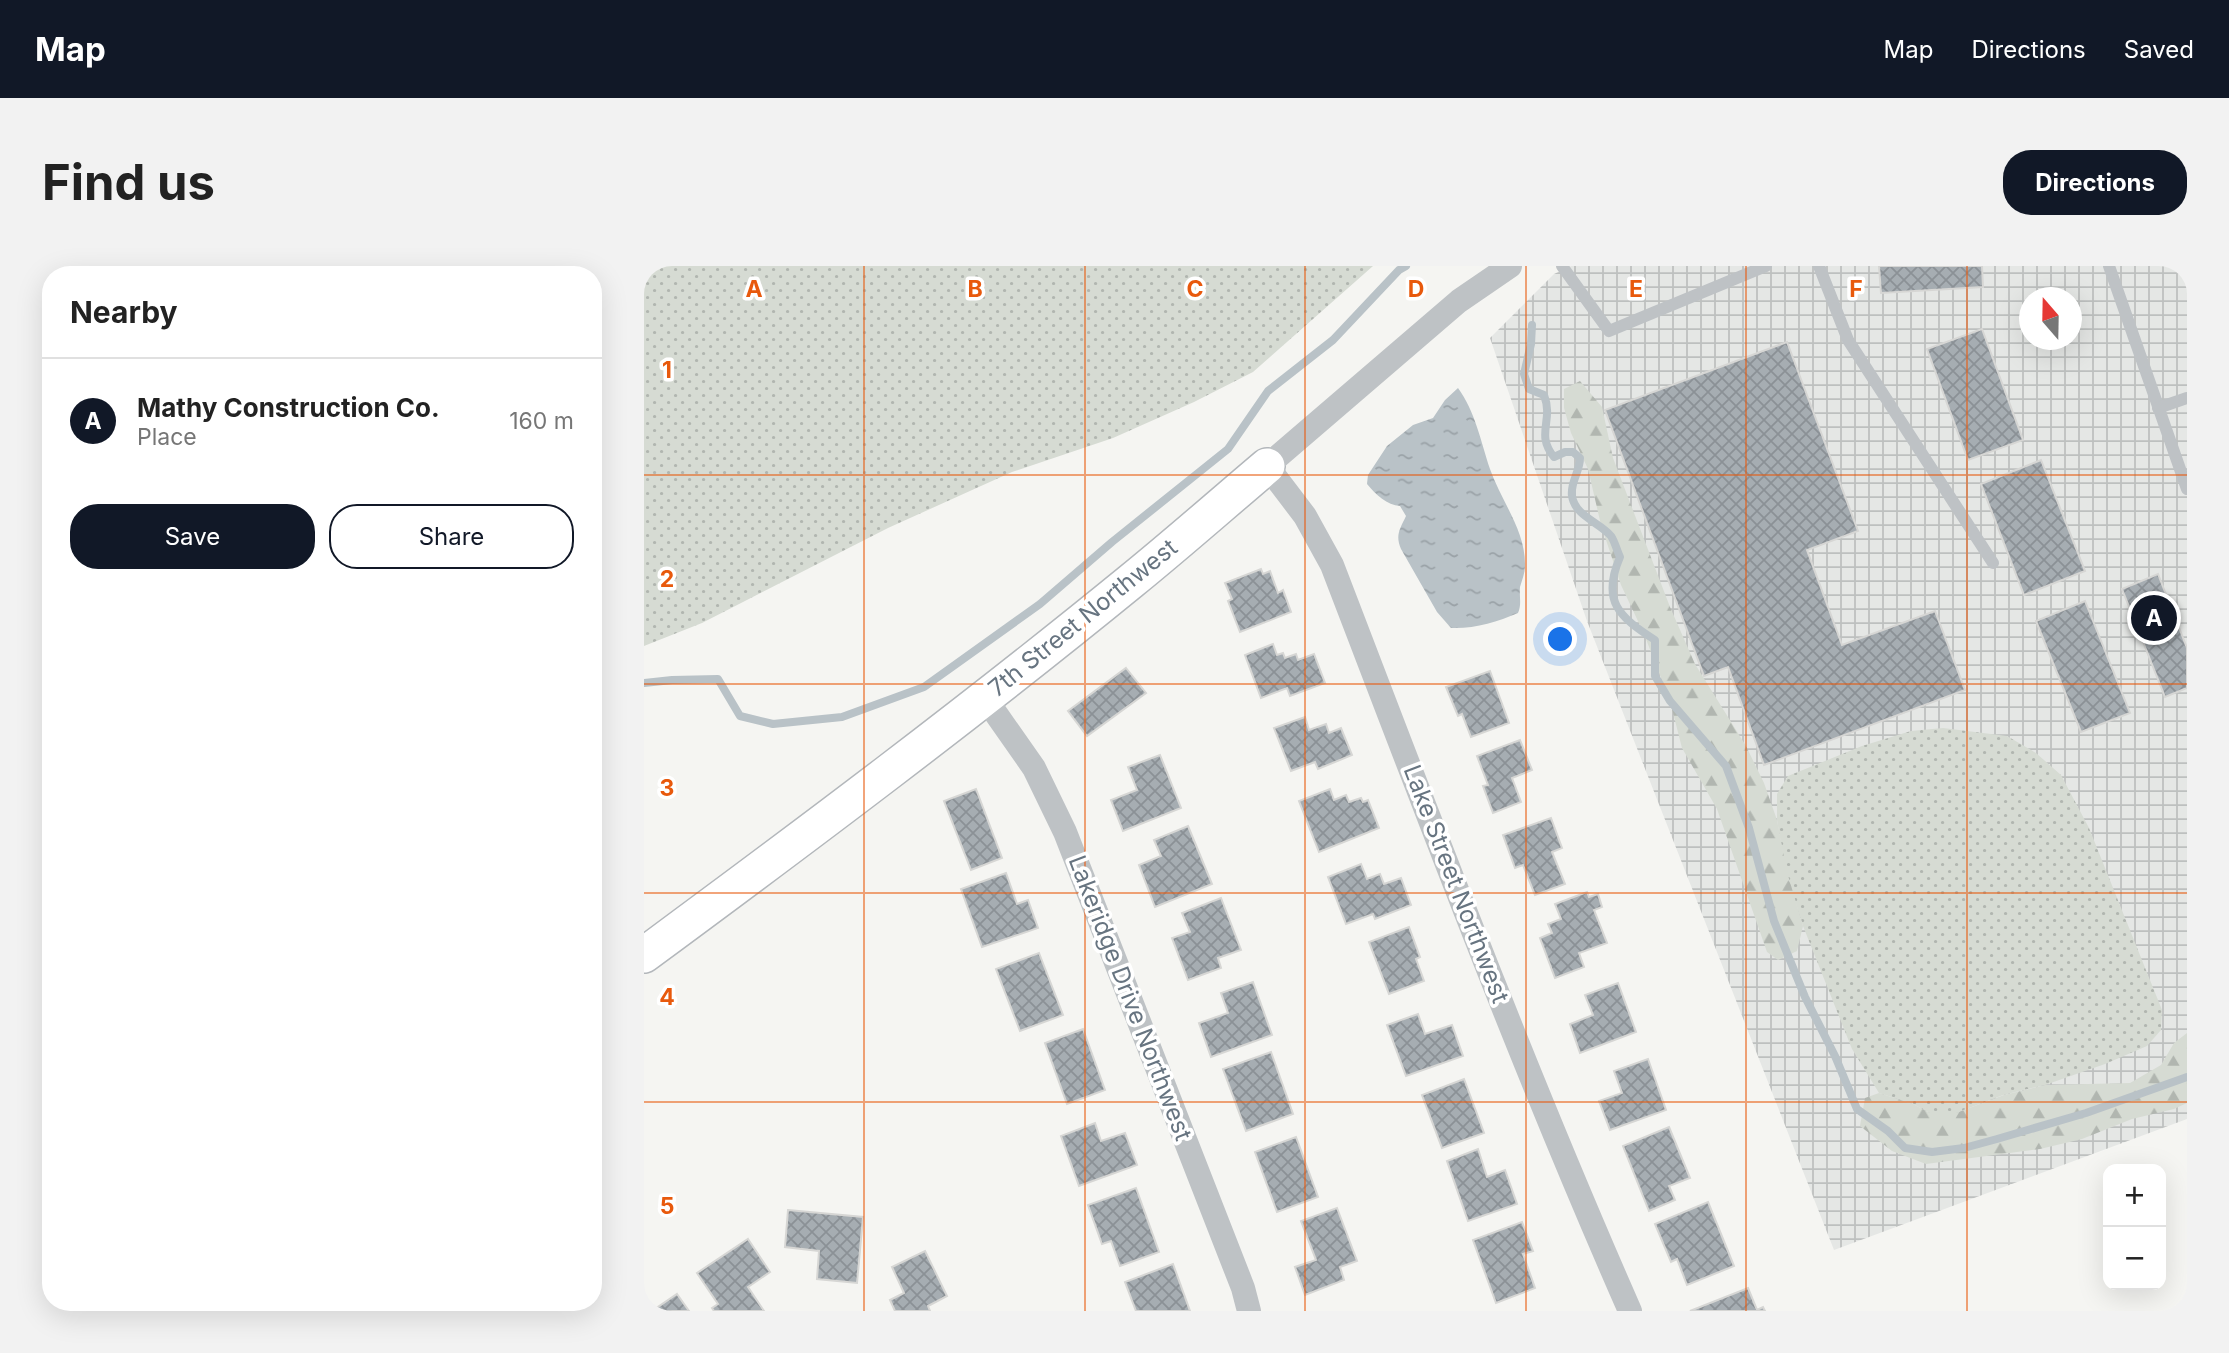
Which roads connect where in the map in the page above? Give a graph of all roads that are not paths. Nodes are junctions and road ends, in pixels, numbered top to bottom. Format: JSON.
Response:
{"nodes":[{"id":1,"x":1510,"y":266,"type":"edge"},
{"id":2,"x":1562,"y":266,"type":"edge"},
{"id":3,"x":1766,"y":266,"type":"edge"},
{"id":4,"x":1819,"y":266,"type":"edge"},
{"id":5,"x":2109,"y":266,"type":"edge"},
{"id":6,"x":2187,"y":398,"type":"edge"},
{"id":7,"x":2158,"y":408,"type":"junction"},
{"id":8,"x":1267,"y":466,"type":"junction"},
{"id":9,"x":2187,"y":489,"type":"edge"},
{"id":10,"x":1993,"y":563,"type":"dead end"},
{"id":11,"x":985,"y":698,"type":"junction"},
{"id":12,"x":644,"y":955,"type":"edge"},
{"id":13,"x":1249,"y":1311,"type":"edge"},
{"id":14,"x":1630,"y":1311,"type":"edge"}],
"edges":[{"from":1,"to":8,"type":"street","name":"7th Street Northwest"},
{"from":2,"to":3,"type":"lane"},
{"from":4,"to":10,"type":"lane"},
{"from":5,"to":7,"type":"lane"},
{"from":6,"to":7,"type":"lane"},
{"from":7,"to":9,"type":"lane"},
{"from":8,"to":11,"type":"street","name":"7th Street Northwest"},
{"from":8,"to":14,"type":"street","name":"Lake Street Northwest"},
{"from":11,"to":12,"type":"street","name":"7th Street Northwest"},
{"from":11,"to":13,"type":"street","name":"Lakeridge Drive Northwest"}]}
